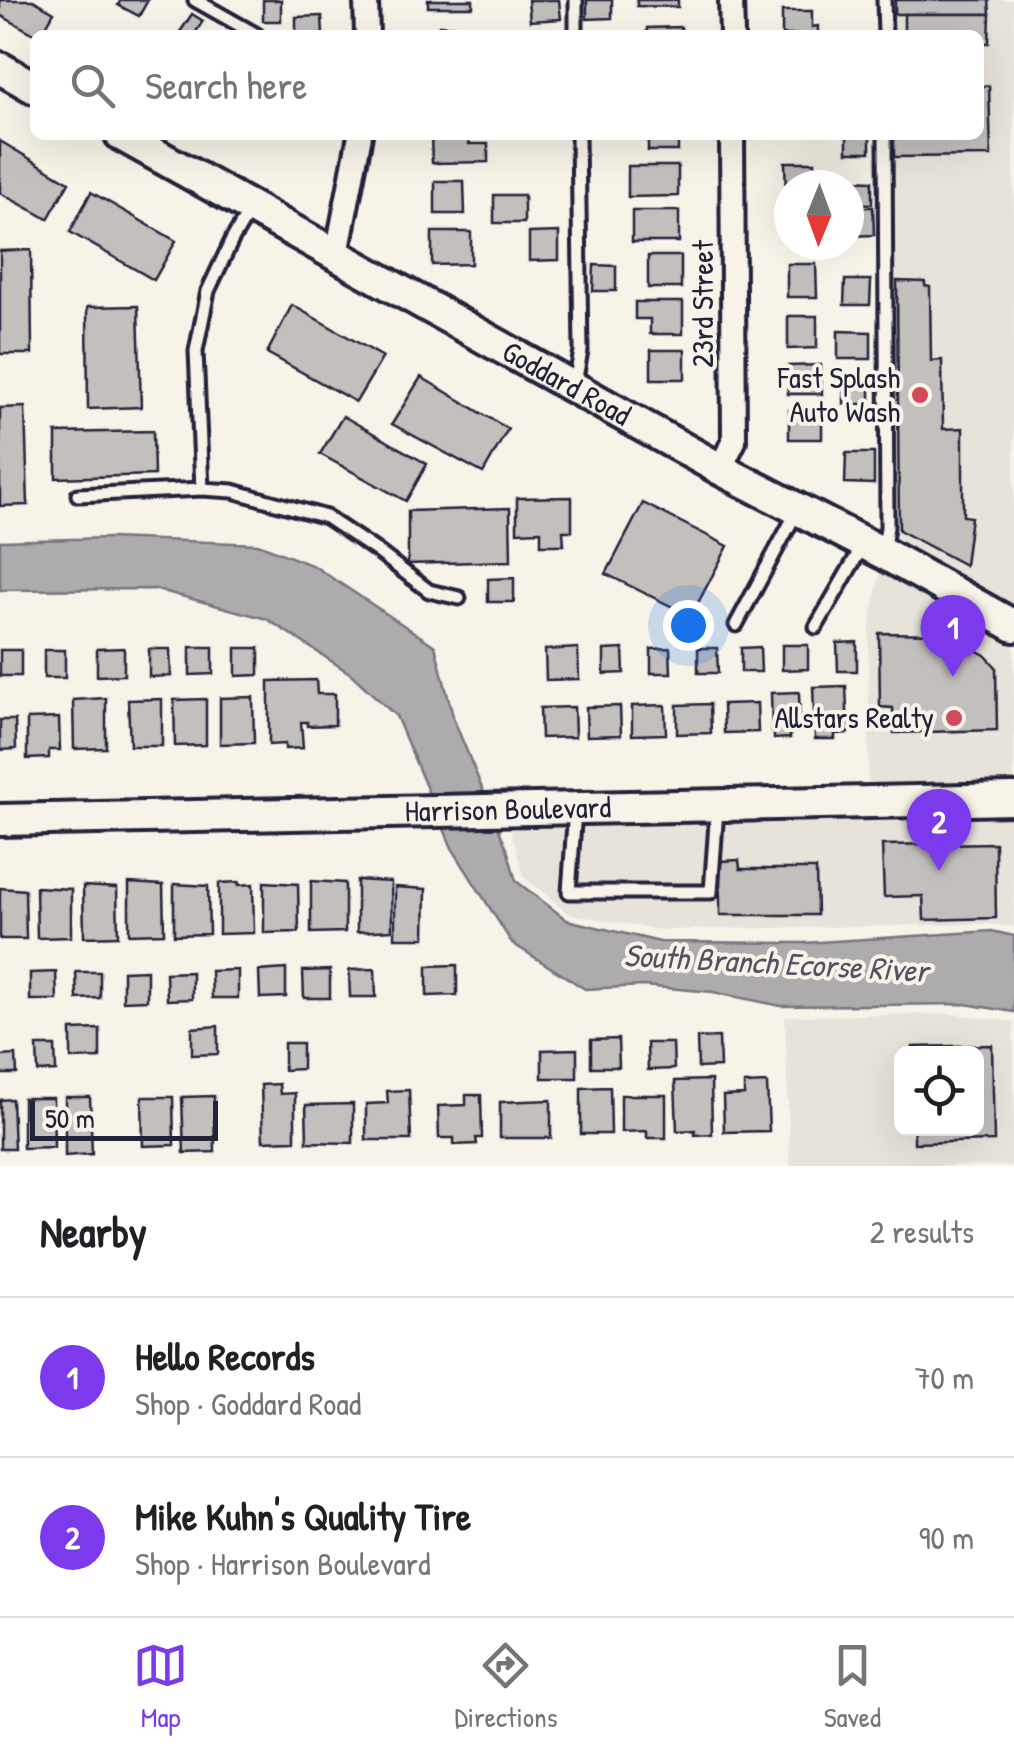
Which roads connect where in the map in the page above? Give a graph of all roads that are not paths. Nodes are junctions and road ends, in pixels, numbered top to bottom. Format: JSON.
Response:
{"nodes":[{"id":1,"x":194,"y":0,"type":"edge"},
{"id":2,"x":366,"y":0,"type":"edge"},
{"id":3,"x":576,"y":0,"type":"edge"},
{"id":4,"x":732,"y":0,"type":"edge"},
{"id":5,"x":884,"y":0,"type":"edge"},
{"id":6,"x":248,"y":30,"type":"edge"},
{"id":7,"x":367,"y":30,"type":"edge"},
{"id":8,"x":576,"y":30,"type":"edge"},
{"id":9,"x":732,"y":30,"type":"edge"},
{"id":10,"x":884,"y":30,"type":"edge"},
{"id":11,"x":0,"y":70,"type":"edge"},
{"id":12,"x":30,"y":85,"type":"edge"},
{"id":13,"x":130,"y":140,"type":"edge"},
{"id":14,"x":359,"y":140,"type":"edge"},
{"id":15,"x":578,"y":140,"type":"edge"},
{"id":16,"x":732,"y":140,"type":"edge"},
{"id":17,"x":885,"y":140,"type":"edge"},
{"id":18,"x":252,"y":207,"type":"junction"},
{"id":19,"x":337,"y":254,"type":"junction"},
{"id":20,"x":575,"y":388,"type":"junction"},
{"id":21,"x":720,"y":469,"type":"junction"},
{"id":22,"x":202,"y":489,"type":"junction"},
{"id":23,"x":78,"y":494,"type":"dead end"},
{"id":24,"x":797,"y":509,"type":"junction"},
{"id":25,"x":874,"y":548,"type":"junction"},
{"id":26,"x":460,"y":598,"type":"dead end"},
{"id":27,"x":736,"y":625,"type":"dead end"},
{"id":28,"x":1014,"y":626,"type":"edge"},
{"id":29,"x":816,"y":627,"type":"dead end"},
{"id":30,"x":1014,"y":798,"type":"edge"},
{"id":31,"x":717,"y":805,"type":"junction"},
{"id":32,"x":575,"y":808,"type":"junction"},
{"id":33,"x":0,"y":820,"type":"edge"}],
"edges":[{"from":1,"to":6,"type":"lane"},
{"from":2,"to":7,"type":"street"},
{"from":3,"to":8,"type":"lane"},
{"from":4,"to":9,"type":"street"},
{"from":5,"to":10,"type":"lane"},
{"from":11,"to":12,"type":"street"},
{"from":13,"to":18,"type":"street","name":"Goddard Road"},
{"from":14,"to":19,"type":"street"},
{"from":15,"to":20,"type":"lane"},
{"from":16,"to":21,"type":"street","name":"23rd Street"},
{"from":17,"to":25,"type":"lane"},
{"from":18,"to":19,"type":"street","name":"Goddard Road"},
{"from":18,"to":22,"type":"lane"},
{"from":19,"to":20,"type":"street","name":"Goddard Road"},
{"from":20,"to":21,"type":"street","name":"Goddard Road"},
{"from":21,"to":24,"type":"street","name":"Goddard Road"},
{"from":22,"to":23,"type":"lane"},
{"from":22,"to":26,"type":"lane"},
{"from":24,"to":25,"type":"street","name":"Goddard Road"},
{"from":24,"to":27,"type":"lane"},
{"from":25,"to":28,"type":"street","name":"Goddard Road"},
{"from":25,"to":29,"type":"lane"},
{"from":30,"to":31,"type":"street","name":"Harrison Boulevard"},
{"from":31,"to":32,"type":"street","name":"Harrison Boulevard"},
{"from":31,"to":32,"type":"lane"},
{"from":32,"to":33,"type":"street","name":"Harrison Boulevard"}]}
